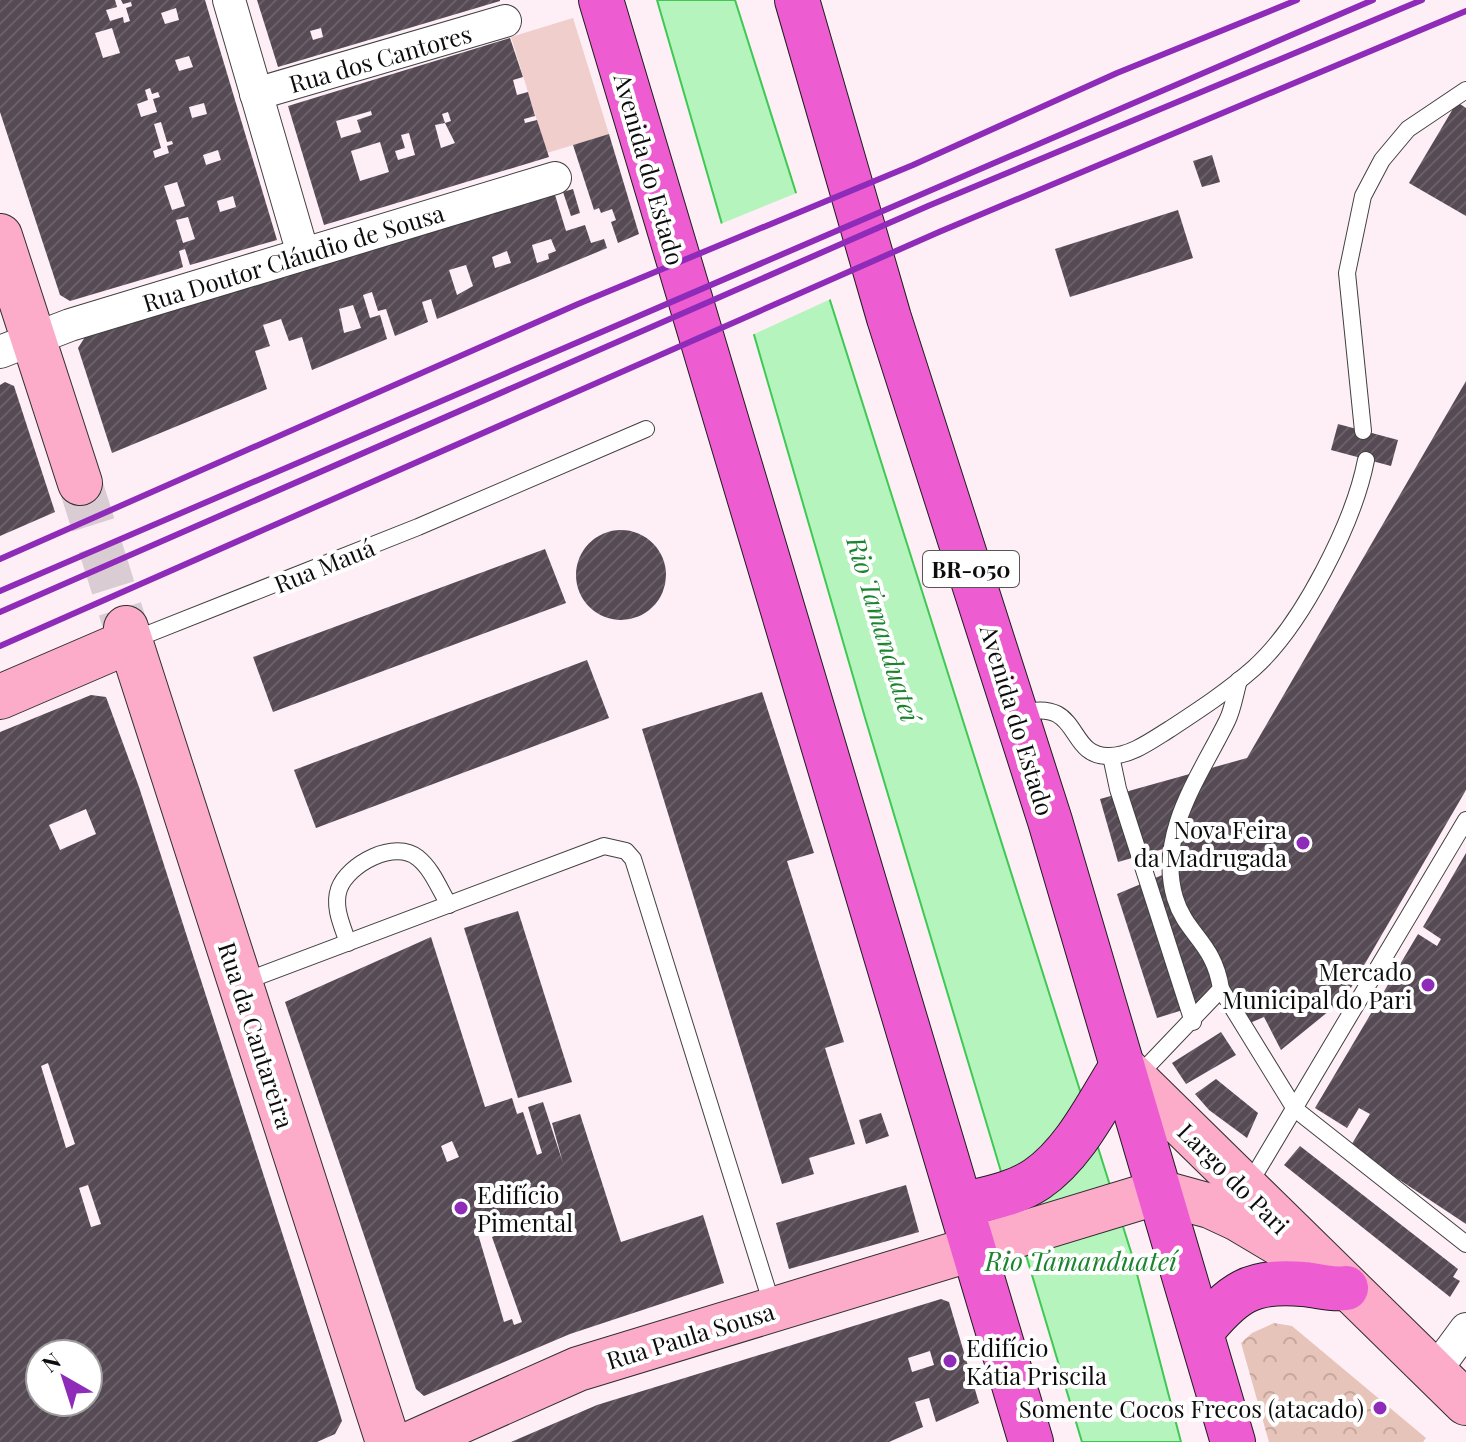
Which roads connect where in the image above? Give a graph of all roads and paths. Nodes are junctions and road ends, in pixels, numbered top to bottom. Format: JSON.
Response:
{"nodes":[{"id":1,"x":229,"y":0,"type":"edge"},
{"id":2,"x":601,"y":0,"type":"edge"},
{"id":3,"x":797,"y":0,"type":"edge"},
{"id":4,"x":505,"y":21,"type":"dead end"},
{"id":5,"x":1466,"y":90,"type":"edge"},
{"id":6,"x":256,"y":94,"type":"junction"},
{"id":7,"x":555,"y":178,"type":"dead end"},
{"id":8,"x":0,"y":236,"type":"edge"},
{"id":9,"x":303,"y":254,"type":"junction"},
{"id":10,"x":16,"y":346,"type":"edge"},
{"id":11,"x":646,"y":429,"type":"dead end"},
{"id":12,"x":1363,"y":431,"type":"dead end"},
{"id":13,"x":1366,"y":460,"type":"dead end"},
{"id":14,"x":80,"y":483,"type":"tunnel mouth"},
{"id":15,"x":128,"y":634,"type":"junction"},
{"id":16,"x":1239,"y":680,"type":"junction"},
{"id":17,"x":0,"y":697,"type":"edge"},
{"id":18,"x":1018,"y":715,"type":"junction"},
{"id":19,"x":1111,"y":756,"type":"junction"},
{"id":20,"x":1466,"y":820,"type":"edge"},
{"id":21,"x":449,"y":905,"type":"junction"},
{"id":22,"x":348,"y":943,"type":"junction"},
{"id":23,"x":240,"y":983,"type":"junction"},
{"id":24,"x":1221,"y":989,"type":"junction"},
{"id":25,"x":1193,"y":1022,"type":"junction"},
{"id":26,"x":1120,"y":1081,"type":"junction"},
{"id":27,"x":1295,"y":1109,"type":"junction"},
{"id":28,"x":1246,"y":1191,"type":"junction"},
{"id":29,"x":1146,"y":1196,"type":"junction"},
{"id":30,"x":972,"y":1202,"type":"junction"},
{"id":31,"x":1466,"y":1244,"type":"edge"},
{"id":32,"x":985,"y":1245,"type":"junction"},
{"id":33,"x":1346,"y":1288,"type":"junction"},
{"id":34,"x":774,"y":1310,"type":"junction"},
{"id":35,"x":1466,"y":1329,"type":"edge"},
{"id":36,"x":1201,"y":1332,"type":"junction"},
{"id":37,"x":1435,"y":1371,"type":"junction"},
{"id":38,"x":1466,"y":1403,"type":"edge"},
{"id":39,"x":388,"y":1442,"type":"edge"},
{"id":40,"x":414,"y":1442,"type":"edge"},
{"id":41,"x":1031,"y":1442,"type":"edge"},
{"id":42,"x":1233,"y":1442,"type":"edge"}],
"edges":[{"from":1,"to":6,"type":"street"},
{"from":2,"to":30,"type":"highway","name":"Avenida do Estado"},
{"from":3,"to":18,"type":"highway","name":"Avenida do Estado","number":"BR-050"},
{"from":4,"to":6,"type":"street","name":"Rua dos Cantores"},
{"from":5,"to":12,"type":"lane"},
{"from":6,"to":9,"type":"street"},
{"from":7,"to":9,"type":"street","name":"Rua Doutor Cláudio de Sousa"},
{"from":8,"to":10,"type":"street"},
{"from":9,"to":10,"type":"street","name":"Rua Doutor Cláudio de Sousa"},
{"from":10,"to":14,"type":"street"},
{"from":11,"to":15,"type":"lane","name":"Rua Mauá"},
{"from":13,"to":16,"type":"lane"},
{"from":15,"to":17,"type":"street","name":"Rua Mauá"},
{"from":15,"to":23,"type":"street","name":"Rua da Cantareira"},
{"from":16,"to":19,"type":"lane"},
{"from":16,"to":24,"type":"lane"},
{"from":18,"to":19,"type":"lane"},
{"from":18,"to":26,"type":"highway","name":"Avenida do Estado","number":"BR-050"},
{"from":19,"to":25,"type":"lane"},
{"from":20,"to":27,"type":"lane"},
{"from":21,"to":22,"type":"lane"},
{"from":21,"to":22,"type":"lane"},
{"from":21,"to":34,"type":"lane"},
{"from":22,"to":23,"type":"lane"},
{"from":23,"to":39,"type":"street","name":"Rua da Cantareira"},
{"from":24,"to":25,"type":"lane"},
{"from":24,"to":27,"type":"lane"},
{"from":25,"to":26,"type":"lane"},
{"from":26,"to":28,"type":"street","name":"Largo do Pari"},
{"from":26,"to":29,"type":"highway","name":"Avenida do Estado","number":"BR-050"},
{"from":26,"to":30,"type":"highway"},
{"from":27,"to":28,"type":"lane"},
{"from":27,"to":31,"type":"lane"},
{"from":28,"to":33,"type":"street","name":"Largo do Pari"},
{"from":29,"to":32,"type":"street"},
{"from":29,"to":33,"type":"street","name":"Largo do Pari"},
{"from":29,"to":36,"type":"highway","name":"Avenida do Estado","number":"BR-050"},
{"from":30,"to":32,"type":"highway","name":"Avenida do Estado"},
{"from":32,"to":34,"type":"street","name":"Rua Paula Sousa"},
{"from":32,"to":41,"type":"highway","name":"Avenida do Estado"},
{"from":33,"to":36,"type":"highway"},
{"from":33,"to":37,"type":"street","name":"Largo do Pari"},
{"from":34,"to":40,"type":"street","name":"Rua Paula Sousa"},
{"from":35,"to":37,"type":"street"},
{"from":36,"to":42,"type":"highway","name":"Avenida do Estado","number":"BR-050"},
{"from":37,"to":38,"type":"street","name":"Largo do Pari"}]}
